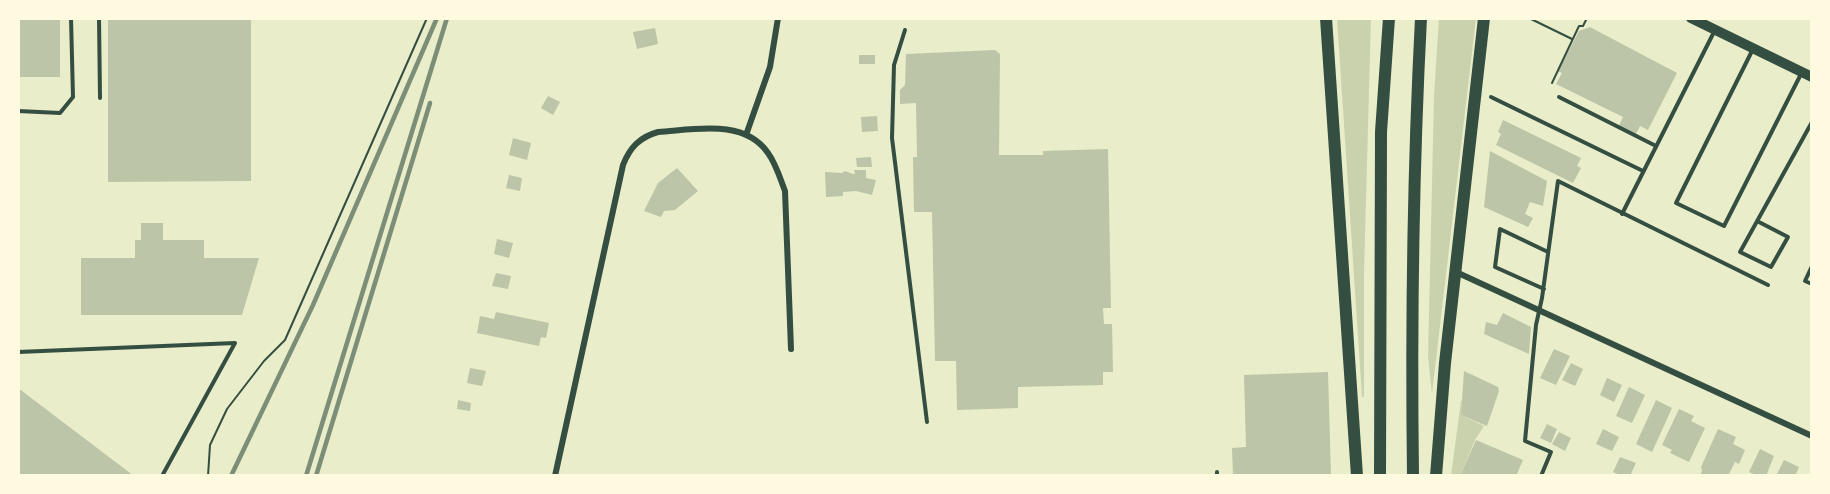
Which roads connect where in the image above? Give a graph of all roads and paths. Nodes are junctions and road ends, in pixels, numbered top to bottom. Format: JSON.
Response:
{"nodes":[{"id":1,"x":71,"y":18,"type":"edge"},
{"id":2,"x":99,"y":18,"type":"edge"},
{"id":3,"x":426,"y":18,"type":"edge"},
{"id":4,"x":777,"y":18,"type":"edge"},
{"id":5,"x":1326,"y":18,"type":"edge"},
{"id":6,"x":1389,"y":18,"type":"edge"},
{"id":7,"x":1421,"y":18,"type":"edge"},
{"id":8,"x":1484,"y":18,"type":"edge"},
{"id":9,"x":1529,"y":18,"type":"edge"},
{"id":10,"x":1587,"y":18,"type":"edge"},
{"id":11,"x":1691,"y":18,"type":"edge"},
{"id":12,"x":905,"y":30,"type":"dead end"},
{"id":13,"x":1715,"y":30,"type":"junction"},
{"id":14,"x":1572,"y":39,"type":"dead end"},
{"id":15,"x":1753,"y":48,"type":"junction"},
{"id":16,"x":1807,"y":75,"type":"edge"},
{"id":17,"x":1552,"y":83,"type":"dead end"},
{"id":18,"x":1491,"y":97,"type":"dead end"},
{"id":19,"x":1559,"y":97,"type":"dead end"},
{"id":20,"x":100,"y":98,"type":"dead end"},
{"id":21,"x":18,"y":111,"type":"edge"},
{"id":22,"x":1812,"y":122,"type":"edge"},
{"id":23,"x":746,"y":135,"type":"junction"},
{"id":24,"x":1656,"y":146,"type":"junction"},
{"id":25,"x":1643,"y":171,"type":"junction"},
{"id":26,"x":1622,"y":214,"type":"junction"},
{"id":27,"x":1757,"y":221,"type":"junction"},
{"id":28,"x":1548,"y":252,"type":"junction"},
{"id":29,"x":1812,"y":266,"type":"edge"},
{"id":30,"x":1456,"y":272,"type":"junction"},
{"id":31,"x":1812,"y":284,"type":"edge"},
{"id":32,"x":1768,"y":285,"type":"dead end"},
{"id":33,"x":1544,"y":289,"type":"junction"},
{"id":34,"x":1539,"y":310,"type":"junction"},
{"id":35,"x":791,"y":349,"type":"dead end"},
{"id":36,"x":18,"y":352,"type":"edge"},
{"id":37,"x":927,"y":422,"type":"dead end"},
{"id":38,"x":1812,"y":436,"type":"edge"},
{"id":39,"x":162,"y":476,"type":"edge"},
{"id":40,"x":208,"y":476,"type":"edge"},
{"id":41,"x":555,"y":476,"type":"edge"},
{"id":42,"x":1357,"y":476,"type":"edge"},
{"id":43,"x":1380,"y":476,"type":"edge"},
{"id":44,"x":1413,"y":476,"type":"edge"},
{"id":45,"x":1436,"y":476,"type":"edge"},
{"id":46,"x":1541,"y":476,"type":"edge"}],
"edges":[{"from":1,"to":21,"type":"lane"},
{"from":2,"to":20,"type":"lane"},
{"from":3,"to":40,"type":"path"},
{"from":4,"to":23,"type":"street"},
{"from":5,"to":42,"type":"main road"},
{"from":6,"to":43,"type":"main road"},
{"from":7,"to":44,"type":"main road"},
{"from":8,"to":30,"type":"main road"},
{"from":9,"to":14,"type":"path"},
{"from":10,"to":17,"type":"path"},
{"from":11,"to":13,"type":"main road"},
{"from":12,"to":37,"type":"lane"},
{"from":13,"to":15,"type":"main road"},
{"from":13,"to":24,"type":"lane"},
{"from":15,"to":16,"type":"main road"},
{"from":15,"to":16,"type":"lane"},
{"from":18,"to":25,"type":"lane"},
{"from":19,"to":24,"type":"lane"},
{"from":22,"to":27,"type":"lane"},
{"from":23,"to":35,"type":"street"},
{"from":23,"to":41,"type":"street"},
{"from":24,"to":25,"type":"lane"},
{"from":25,"to":26,"type":"lane"},
{"from":26,"to":28,"type":"lane"},
{"from":26,"to":32,"type":"lane"},
{"from":27,"to":27,"type":"lane"},
{"from":28,"to":33,"type":"lane"},
{"from":28,"to":33,"type":"lane"},
{"from":29,"to":31,"type":"lane"},
{"from":30,"to":34,"type":"street"},
{"from":30,"to":45,"type":"main road"},
{"from":33,"to":34,"type":"lane"},
{"from":34,"to":38,"type":"street"},
{"from":34,"to":46,"type":"lane"},
{"from":36,"to":39,"type":"lane"}]}
